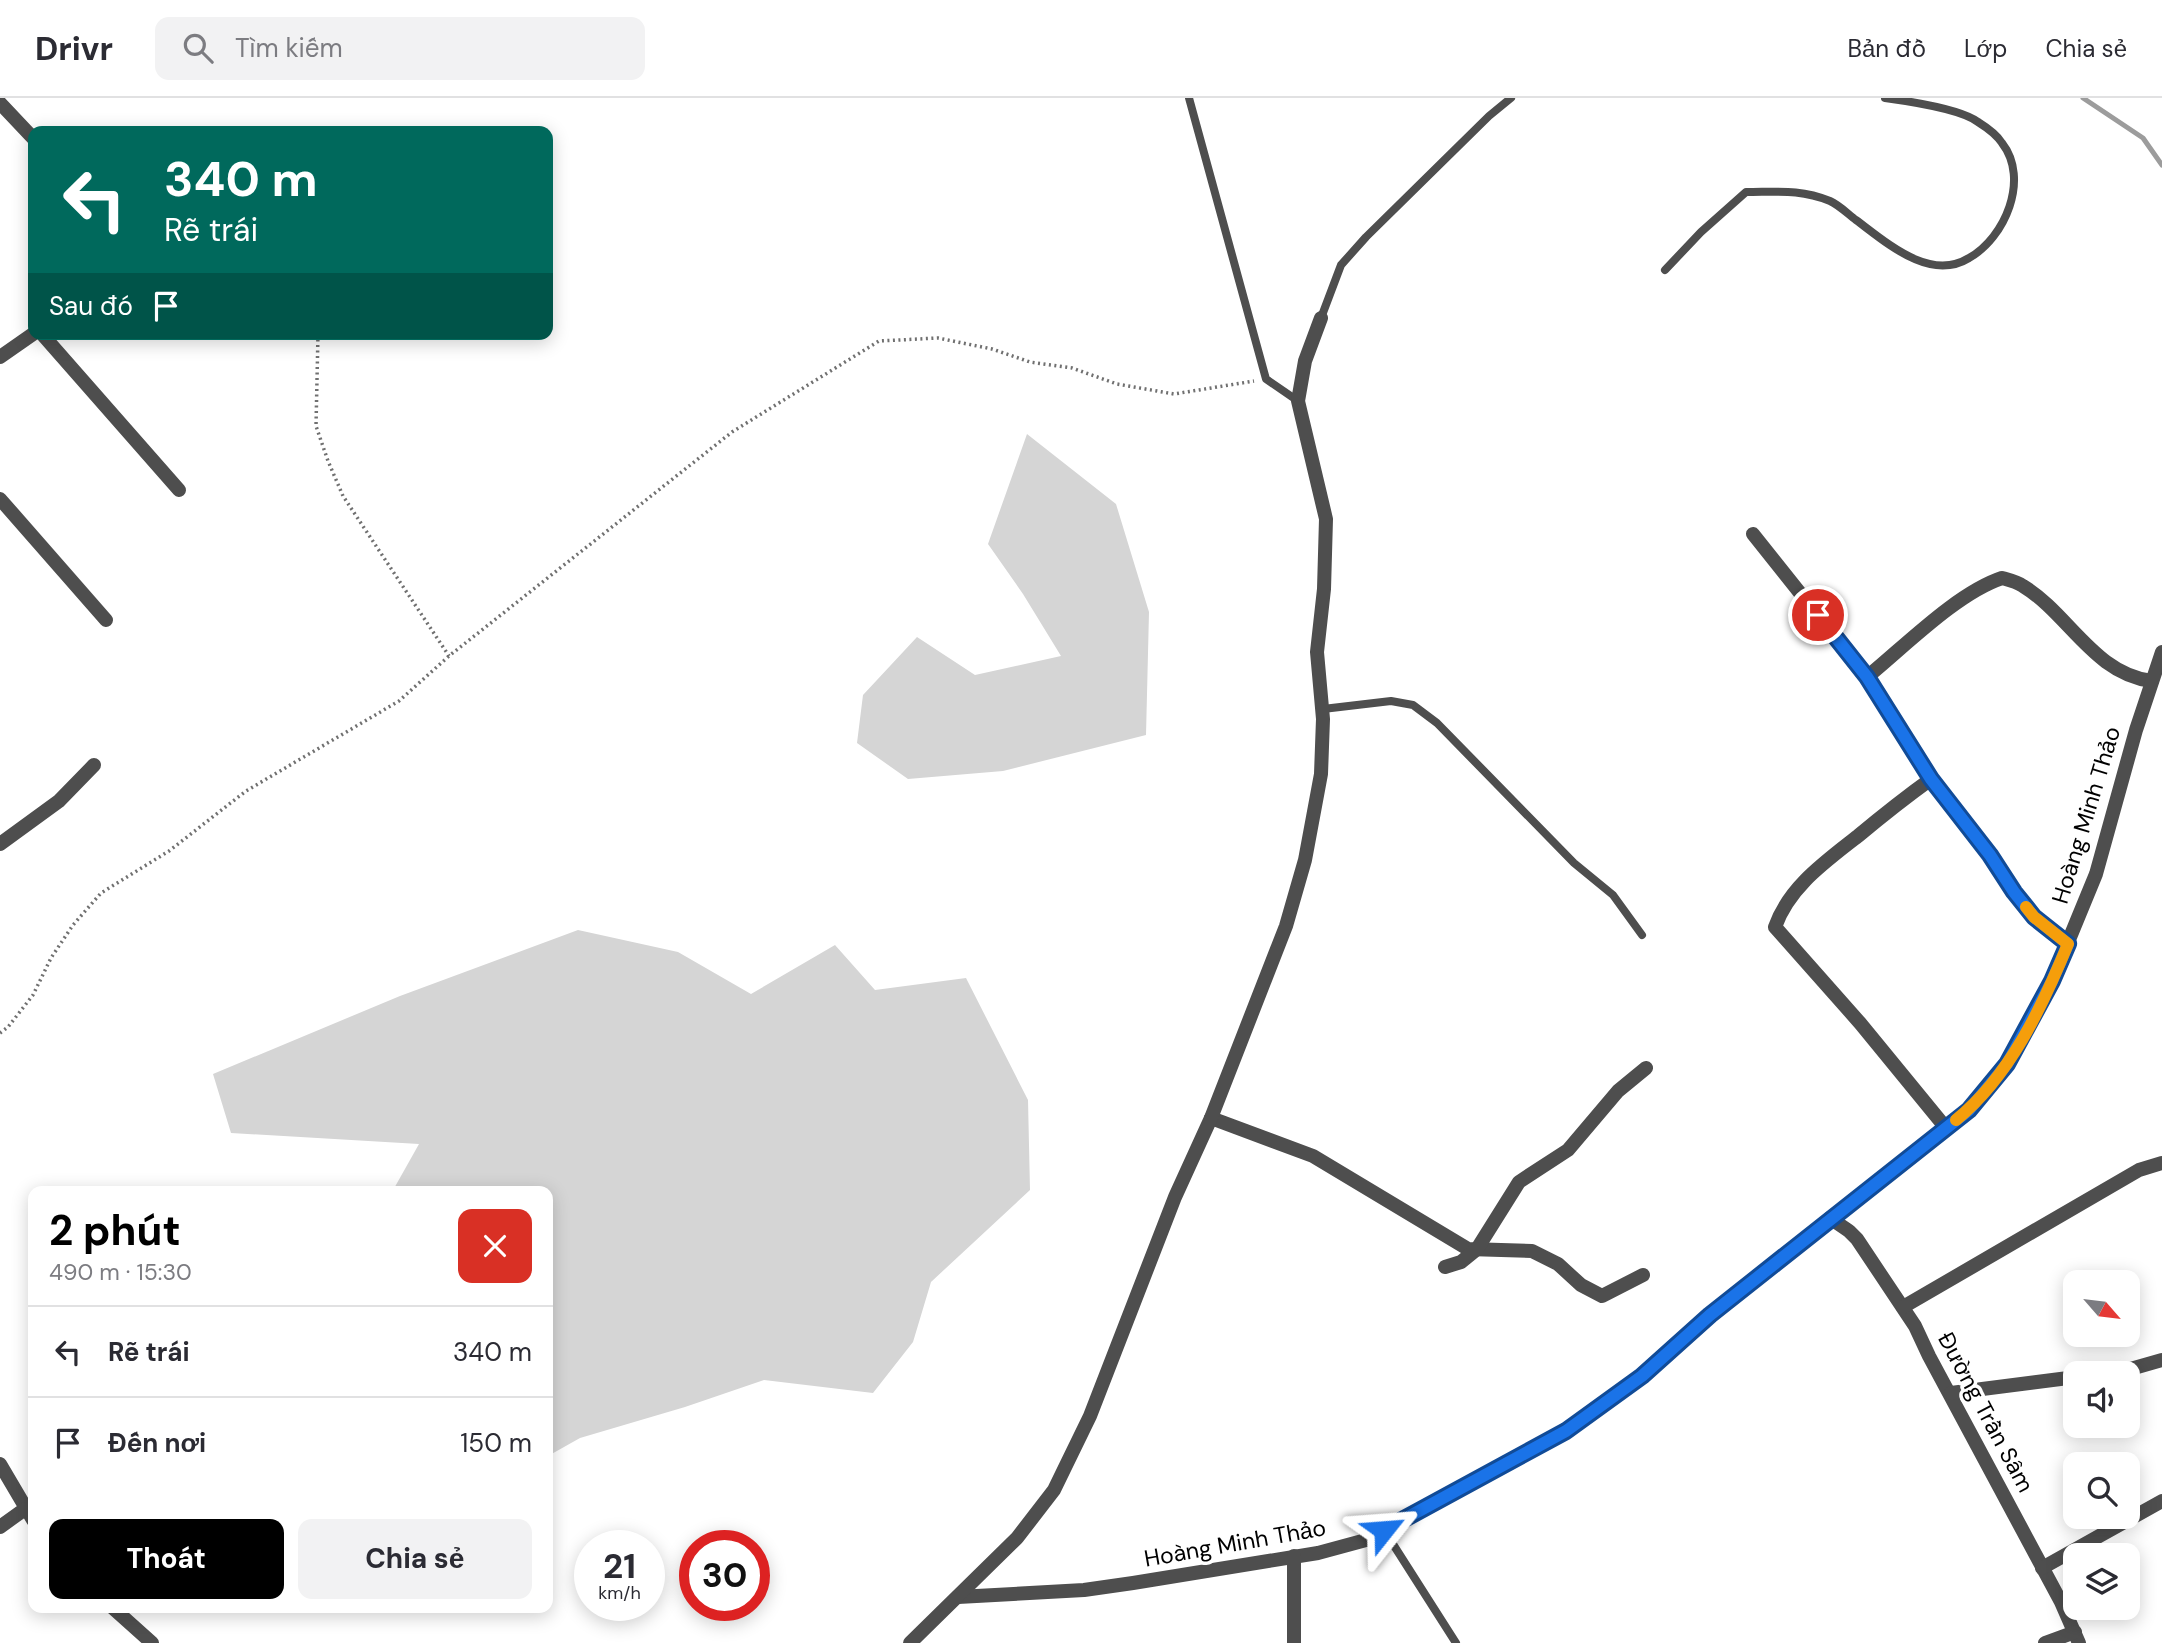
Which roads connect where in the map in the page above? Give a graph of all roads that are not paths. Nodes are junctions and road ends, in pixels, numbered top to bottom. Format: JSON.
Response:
{"nodes":[{"id":1,"x":1189,"y":98,"type":"edge"},
{"id":2,"x":1511,"y":98,"type":"edge"},
{"id":3,"x":1885,"y":98,"type":"edge"},
{"id":4,"x":0,"y":103,"type":"edge"},
{"id":5,"x":28,"y":133,"type":"edge"},
{"id":6,"x":1665,"y":270,"type":"dead end"},
{"id":7,"x":1321,"y":318,"type":"joint"},
{"id":8,"x":28,"y":336,"type":"edge"},
{"id":9,"x":47,"y":340,"type":"edge"},
{"id":10,"x":3,"y":349,"type":"edge"},
{"id":11,"x":1298,"y":401,"type":"junction"},
{"id":12,"x":178,"y":490,"type":"dead end"},
{"id":13,"x":0,"y":499,"type":"edge"},
{"id":14,"x":1753,"y":534,"type":"dead end"},
{"id":15,"x":106,"y":620,"type":"dead end"},
{"id":16,"x":2162,"y":652,"type":"edge"},
{"id":17,"x":1867,"y":677,"type":"junction"},
{"id":18,"x":2152,"y":681,"type":"junction"},
{"id":19,"x":1323,"y":709,"type":"junction"},
{"id":20,"x":93,"y":765,"type":"dead end"},
{"id":21,"x":1931,"y":779,"type":"junction"},
{"id":22,"x":0,"y":844,"type":"edge"},
{"id":23,"x":1642,"y":935,"type":"dead end"},
{"id":24,"x":2068,"y":944,"type":"junction"},
{"id":25,"x":1646,"y":1068,"type":"dead end"},
{"id":26,"x":1211,"y":1118,"type":"junction"},
{"id":27,"x":1946,"y":1128,"type":"junction"},
{"id":28,"x":2162,"y":1163,"type":"edge"},
{"id":29,"x":1830,"y":1218,"type":"junction"},
{"id":30,"x":1477,"y":1250,"type":"junction"},
{"id":31,"x":1445,"y":1267,"type":"dead end"},
{"id":32,"x":1643,"y":1275,"type":"dead end"},
{"id":33,"x":1903,"y":1307,"type":"junction"},
{"id":34,"x":2162,"y":1360,"type":"edge"},
{"id":35,"x":2140,"y":1366,"type":"edge"},
{"id":36,"x":2063,"y":1379,"type":"edge"},
{"id":37,"x":1951,"y":1393,"type":"junction"},
{"id":38,"x":0,"y":1464,"type":"edge"},
{"id":39,"x":2162,"y":1501,"type":"edge"},
{"id":40,"x":28,"y":1512,"type":"edge"},
{"id":41,"x":28,"y":1514,"type":"edge"},
{"id":42,"x":0,"y":1527,"type":"edge"},
{"id":43,"x":1384,"y":1530,"type":"junction"},
{"id":44,"x":1294,"y":1556,"type":"junction"},
{"id":45,"x":2042,"y":1568,"type":"junction"},
{"id":46,"x":958,"y":1597,"type":"junction"},
{"id":47,"x":119,"y":1613,"type":"edge"},
{"id":48,"x":2077,"y":1638,"type":"edge"},
{"id":49,"x":152,"y":1643,"type":"edge"},
{"id":50,"x":910,"y":1643,"type":"edge"},
{"id":51,"x":1294,"y":1643,"type":"edge"},
{"id":52,"x":1456,"y":1643,"type":"edge"},
{"id":53,"x":2045,"y":1643,"type":"edge"}],
"edges":[{"from":1,"to":11,"type":"lane"},
{"from":2,"to":7,"type":"lane"},
{"from":3,"to":6,"type":"lane"},
{"from":4,"to":5,"type":"street"},
{"from":7,"to":11,"type":"street"},
{"from":8,"to":10,"type":"street"},
{"from":9,"to":12,"type":"street"},
{"from":11,"to":19,"type":"street"},
{"from":13,"to":15,"type":"street"},
{"from":14,"to":17,"type":"street"},
{"from":16,"to":18,"type":"street","name":"Hoàng Minh Thảo"},
{"from":17,"to":18,"type":"street"},
{"from":17,"to":21,"type":"street"},
{"from":18,"to":24,"type":"street","name":"Hoàng Minh Thảo"},
{"from":19,"to":23,"type":"lane"},
{"from":19,"to":26,"type":"street"},
{"from":20,"to":22,"type":"street"},
{"from":21,"to":24,"type":"street"},
{"from":21,"to":27,"type":"street"},
{"from":24,"to":27,"type":"street","name":"Hoàng Minh Thảo"},
{"from":25,"to":30,"type":"street"},
{"from":26,"to":30,"type":"street"},
{"from":26,"to":46,"type":"street"},
{"from":27,"to":29,"type":"street","name":"Hoàng Minh Thảo"},
{"from":28,"to":33,"type":"street"},
{"from":29,"to":33,"type":"street","name":"Đường Trần Sâm"},
{"from":29,"to":43,"type":"street","name":"Hoàng Minh Thảo"},
{"from":30,"to":31,"type":"street"},
{"from":30,"to":32,"type":"street"},
{"from":33,"to":37,"type":"street","name":"Đường Trần Sâm"},
{"from":34,"to":35,"type":"street"},
{"from":36,"to":37,"type":"street"},
{"from":37,"to":45,"type":"street","name":"Đường Trần Sâm"},
{"from":38,"to":40,"type":"street"},
{"from":39,"to":45,"type":"street"},
{"from":41,"to":42,"type":"street"},
{"from":43,"to":44,"type":"street","name":"Hoàng Minh Thảo"},
{"from":43,"to":52,"type":"lane"},
{"from":44,"to":46,"type":"street","name":"Hoàng Minh Thảo"},
{"from":44,"to":51,"type":"street"},
{"from":45,"to":48,"type":"street","name":"Đường Trần Sâm"},
{"from":46,"to":50,"type":"street"},
{"from":47,"to":49,"type":"street"},
{"from":48,"to":53,"type":"street"}]}
